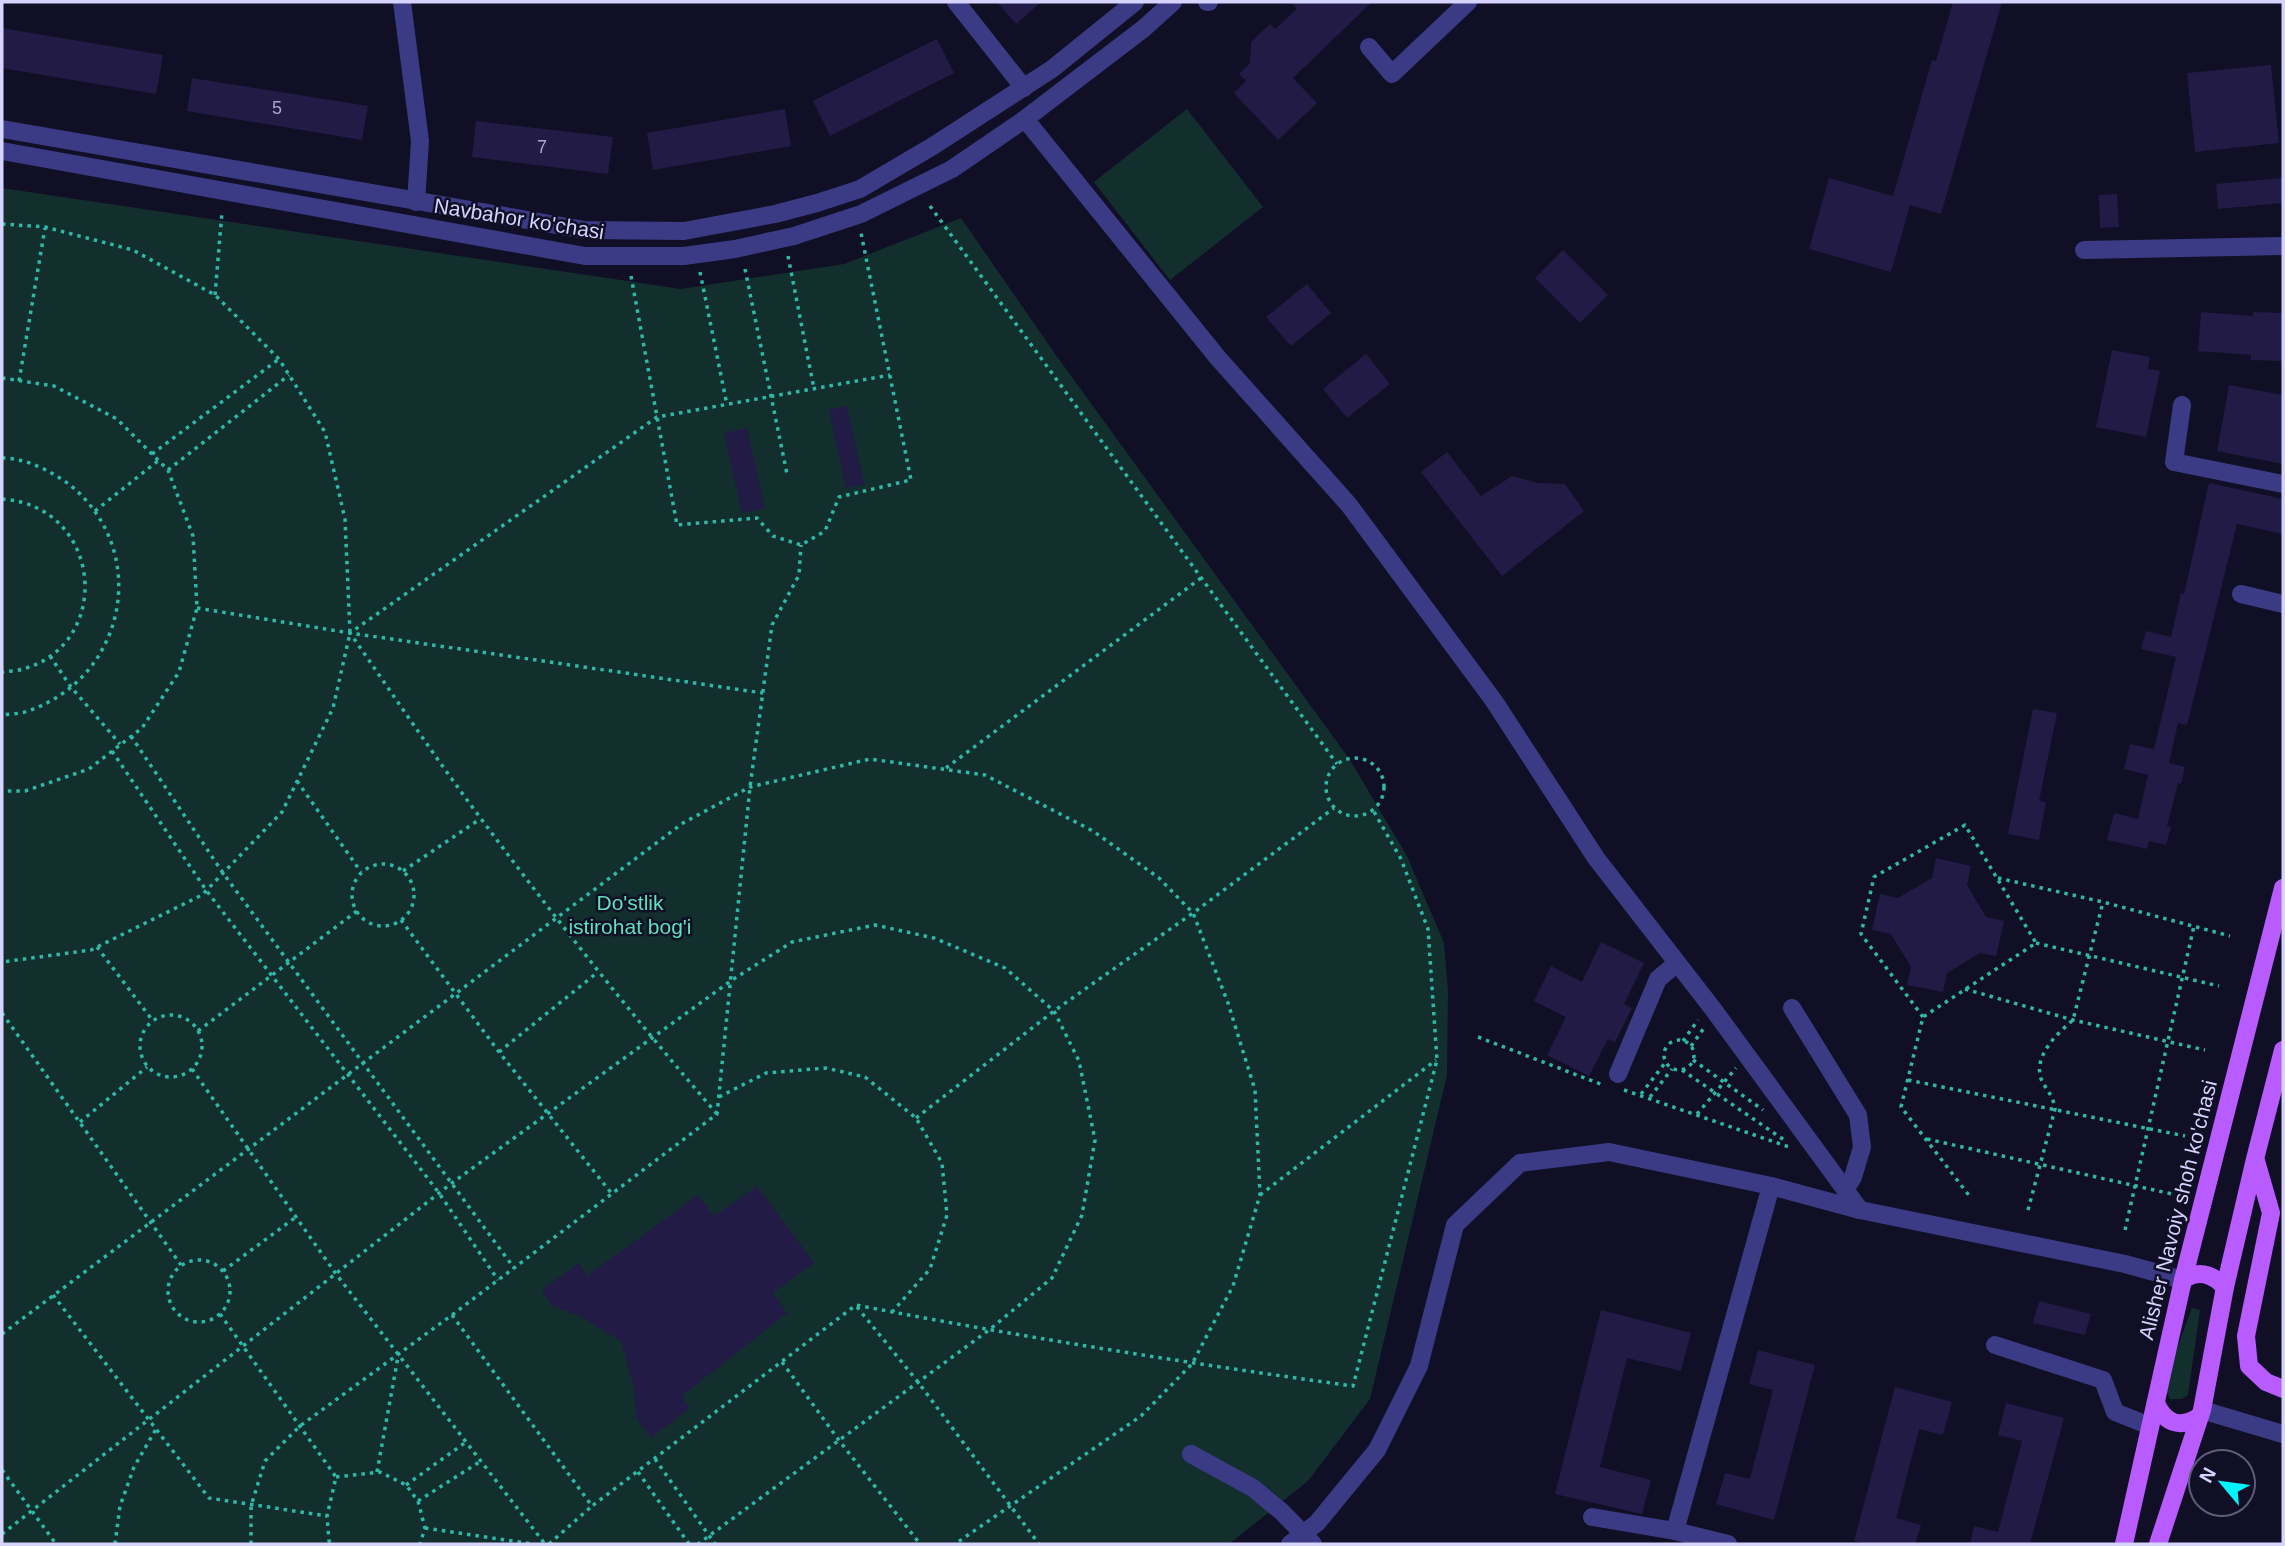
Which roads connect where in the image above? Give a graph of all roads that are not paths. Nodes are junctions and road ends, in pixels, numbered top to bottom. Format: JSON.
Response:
{"nodes":[{"id":1,"x":402,"y":2,"type":"edge"},
{"id":2,"x":956,"y":2,"type":"edge"},
{"id":3,"x":1135,"y":2,"type":"edge"},
{"id":4,"x":1173,"y":2,"type":"edge"},
{"id":5,"x":1468,"y":2,"type":"edge"},
{"id":6,"x":1369,"y":47,"type":"dead end"},
{"id":7,"x":1052,"y":69,"type":"junction"},
{"id":8,"x":1066,"y":87,"type":"junction"},
{"id":9,"x":1024,"y":88,"type":"junction"},
{"id":10,"x":1025,"y":119,"type":"junction"},
{"id":11,"x":2,"y":129,"type":"edge"},
{"id":12,"x":2,"y":151,"type":"edge"},
{"id":13,"x":416,"y":202,"type":"junction"},
{"id":14,"x":2283,"y":246,"type":"edge"},
{"id":15,"x":2084,"y":250,"type":"dead end"},
{"id":16,"x":2182,"y":405,"type":"dead end"},
{"id":17,"x":2283,"y":484,"type":"edge"},
{"id":18,"x":2241,"y":594,"type":"dead end"},
{"id":19,"x":2283,"y":604,"type":"edge"},
{"id":20,"x":2283,"y":888,"type":"edge"},
{"id":21,"x":1677,"y":963,"type":"junction"},
{"id":22,"x":1792,"y":1008,"type":"dead end"},
{"id":23,"x":2283,"y":1051,"type":"edge"},
{"id":24,"x":1614,"y":1082,"type":"road end"},
{"id":25,"x":2255,"y":1158,"type":"junction"},
{"id":26,"x":1771,"y":1186,"type":"junction"},
{"id":27,"x":1845,"y":1190,"type":"junction"},
{"id":28,"x":1860,"y":1210,"type":"junction"},
{"id":29,"x":2183,"y":1280,"type":"junction"},
{"id":30,"x":2225,"y":1287,"type":"junction"},
{"id":31,"x":1995,"y":1345,"type":"dead end"},
{"id":32,"x":2283,"y":1389,"type":"edge"},
{"id":33,"x":2156,"y":1403,"type":"junction"},
{"id":34,"x":2201,"y":1413,"type":"junction"},
{"id":35,"x":2150,"y":1426,"type":"junction"},
{"id":36,"x":2283,"y":1434,"type":"edge"},
{"id":37,"x":1191,"y":1454,"type":"dead end"},
{"id":38,"x":1592,"y":1517,"type":"dead end"},
{"id":39,"x":1675,"y":1531,"type":"junction"},
{"id":40,"x":1302,"y":1541,"type":"edge"},
{"id":41,"x":1728,"y":1544,"type":"edge"},
{"id":42,"x":2124,"y":1544,"type":"edge"},
{"id":43,"x":2158,"y":1544,"type":"edge"}],
"edges":[{"from":1,"to":13,"type":"street"},
{"from":2,"to":9,"type":"street"},
{"from":3,"to":7,"type":"street","name":"Navbahor ko'chasi"},
{"from":4,"to":8,"type":"street","name":"Navbahor ko'chasi"},
{"from":5,"to":6,"type":"street"},
{"from":7,"to":8,"type":"street"},
{"from":7,"to":9,"type":"street","name":"Navbahor ko'chasi"},
{"from":8,"to":10,"type":"street","name":"Navbahor ko'chasi"},
{"from":9,"to":13,"type":"street","name":"Navbahor ko'chasi"},
{"from":10,"to":12,"type":"street","name":"Navbahor ko'chasi"},
{"from":10,"to":21,"type":"street"},
{"from":11,"to":13,"type":"street","name":"Navbahor ko'chasi"},
{"from":14,"to":15,"type":"street"},
{"from":16,"to":17,"type":"street"},
{"from":18,"to":19,"type":"street"},
{"from":20,"to":29,"type":"main road","name":"Alisher Navoiy shoh ko'chasi"},
{"from":21,"to":24,"type":"street"},
{"from":21,"to":27,"type":"street"},
{"from":22,"to":27,"type":"street"},
{"from":23,"to":25,"type":"main road"},
{"from":25,"to":30,"type":"main road"},
{"from":25,"to":32,"type":"main road"},
{"from":26,"to":28,"type":"street"},
{"from":26,"to":39,"type":"street"},
{"from":26,"to":40,"type":"street"},
{"from":27,"to":28,"type":"street"},
{"from":28,"to":29,"type":"street"},
{"from":29,"to":30,"type":"main road"},
{"from":29,"to":33,"type":"main road","name":"Alisher Navoiy shoh ko'chasi"},
{"from":30,"to":34,"type":"main road"},
{"from":31,"to":35,"type":"street"},
{"from":33,"to":34,"type":"main road"},
{"from":33,"to":35,"type":"main road","name":"Alisher Navoiy shoh ko'chasi"},
{"from":34,"to":36,"type":"street"},
{"from":34,"to":43,"type":"main road"},
{"from":35,"to":42,"type":"main road","name":"Alisher Navoiy shoh ko'chasi"},
{"from":37,"to":40,"type":"street"},
{"from":38,"to":39,"type":"street"},
{"from":39,"to":41,"type":"street"}]}
